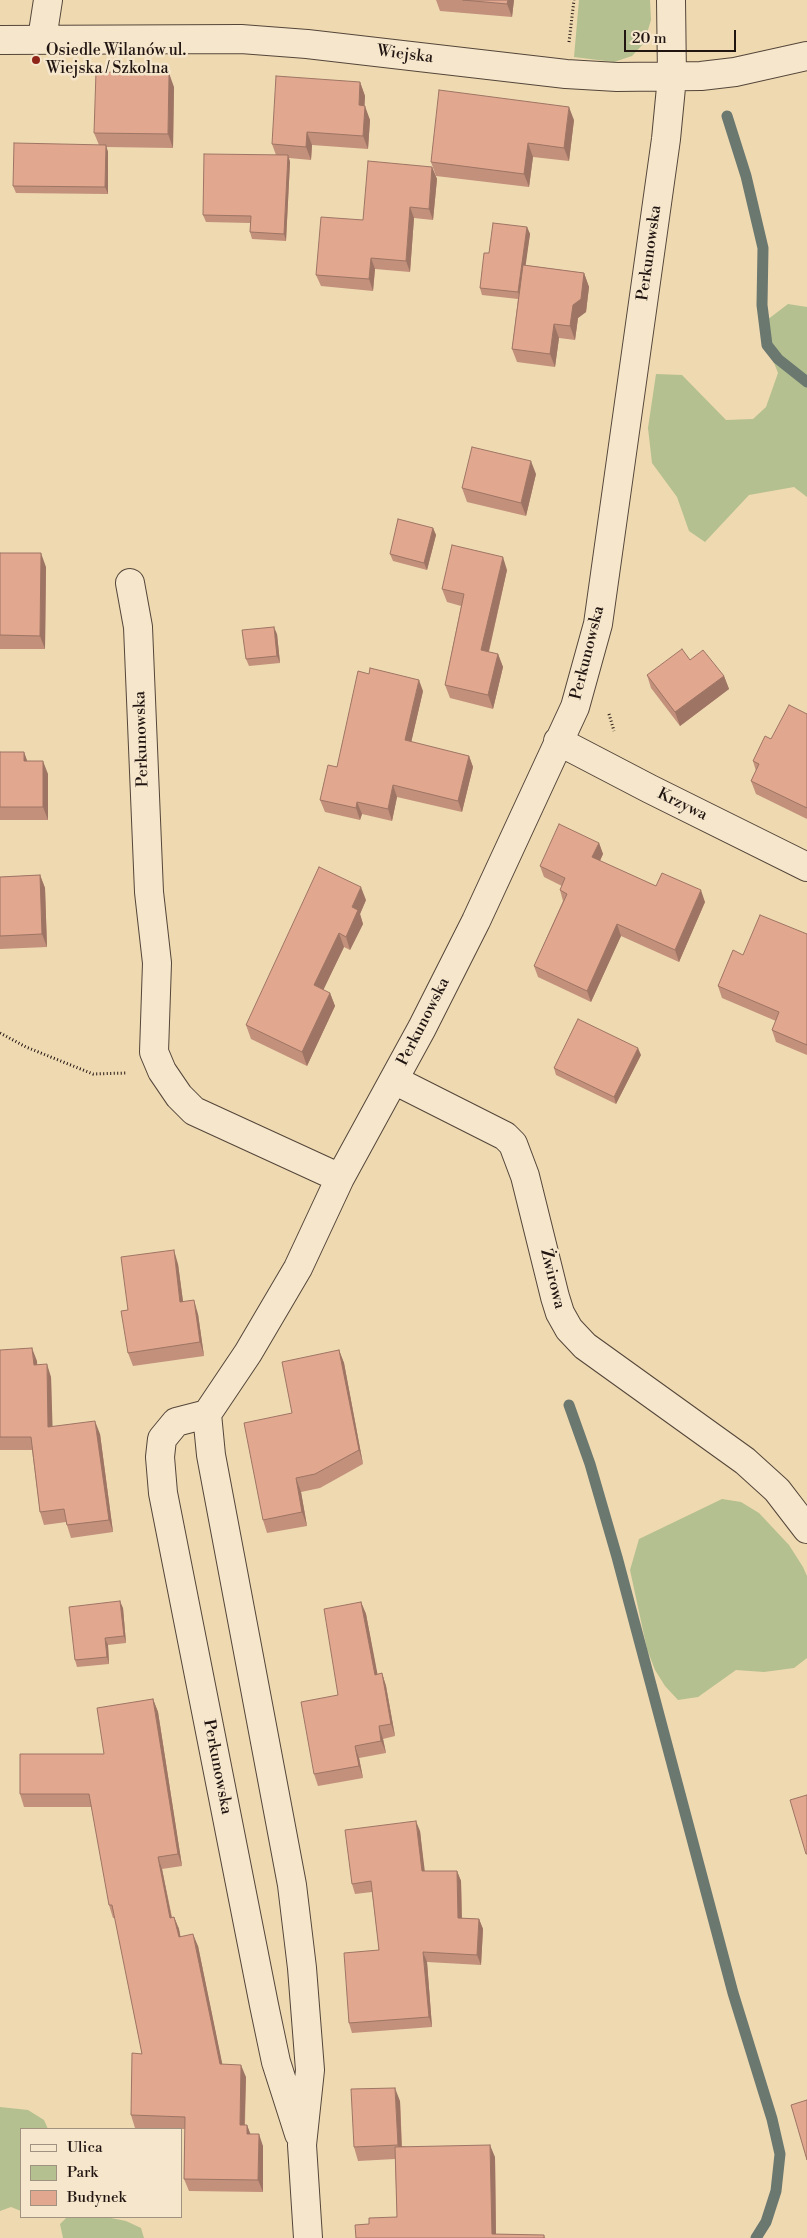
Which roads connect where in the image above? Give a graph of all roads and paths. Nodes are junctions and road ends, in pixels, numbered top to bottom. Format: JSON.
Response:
{"nodes":[{"id":1,"x":48,"y":0,"type":"edge"},
{"id":2,"x":671,"y":0,"type":"edge"},
{"id":3,"x":42,"y":39,"type":"junction"},
{"id":4,"x":0,"y":40,"type":"edge"},
{"id":5,"x":807,"y":56,"type":"edge"},
{"id":6,"x":672,"y":78,"type":"junction"},
{"id":7,"x":130,"y":583,"type":"dead end"},
{"id":8,"x":558,"y":741,"type":"junction"},
{"id":9,"x":807,"y":867,"type":"edge"},
{"id":10,"x":0,"y":1033,"type":"edge"},
{"id":11,"x":162,"y":1071,"type":"junction"},
{"id":12,"x":394,"y":1080,"type":"junction"},
{"id":13,"x":340,"y":1178,"type":"junction"},
{"id":14,"x":207,"y":1414,"type":"junction"},
{"id":15,"x":807,"y":1529,"type":"edge"},
{"id":16,"x":302,"y":2145,"type":"junction"},
{"id":17,"x":308,"y":2238,"type":"edge"}],
"edges":[{"from":1,"to":3,"type":"street"},
{"from":2,"to":6,"type":"street","name":"Perkunowska"},
{"from":3,"to":4,"type":"street","name":"Wiejska"},
{"from":3,"to":6,"type":"street","name":"Wiejska"},
{"from":5,"to":6,"type":"street","name":"Wiejska"},
{"from":6,"to":8,"type":"street","name":"Perkunowska"},
{"from":7,"to":11,"type":"street","name":"Perkunowska"},
{"from":8,"to":9,"type":"street","name":"Krzywa"},
{"from":8,"to":12,"type":"street","name":"Perkunowska"},
{"from":10,"to":11,"type":"path"},
{"from":11,"to":13,"type":"street","name":"Perkunowska"},
{"from":12,"to":13,"type":"street","name":"Perkunowska"},
{"from":12,"to":15,"type":"street","name":"Żwirowa"},
{"from":13,"to":14,"type":"street","name":"Perkunowska"},
{"from":14,"to":16,"type":"street","name":"Perkunowska"},
{"from":14,"to":16,"type":"street","name":"Perkunowska"},
{"from":16,"to":17,"type":"street","name":"Perkunowska"}]}
